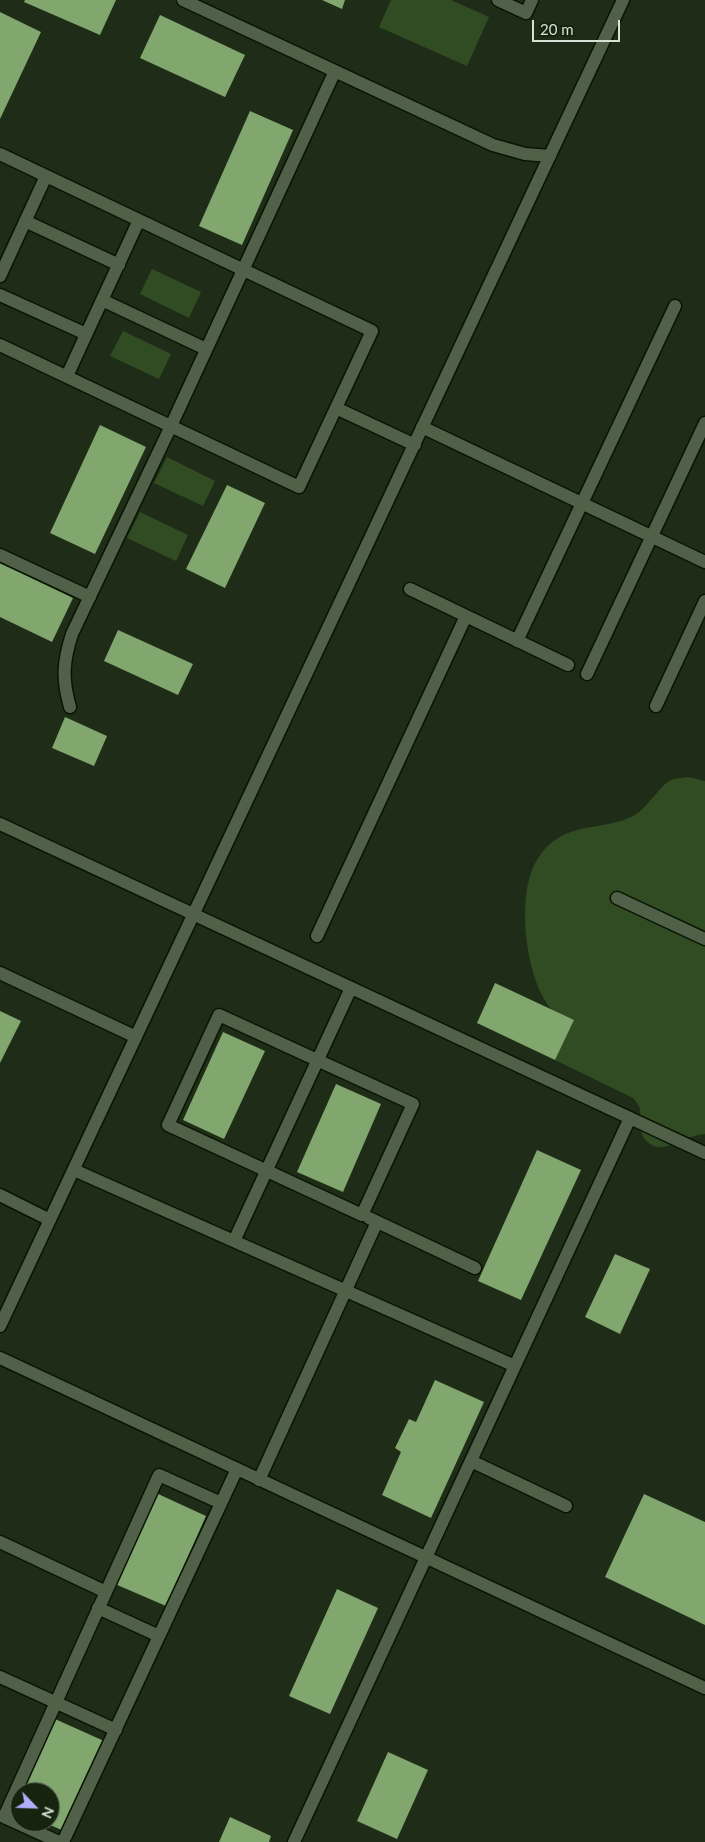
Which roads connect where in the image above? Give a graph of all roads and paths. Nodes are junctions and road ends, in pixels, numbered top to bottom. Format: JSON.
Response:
{"nodes":[{"id":1,"x":183,"y":0,"type":"edge"},
{"id":2,"x":498,"y":0,"type":"edge"},
{"id":3,"x":532,"y":0,"type":"edge"},
{"id":4,"x":623,"y":0,"type":"edge"},
{"id":5,"x":335,"y":71,"type":"junction"},
{"id":6,"x":0,"y":154,"type":"edge"},
{"id":7,"x":550,"y":156,"type":"junction"},
{"id":8,"x":46,"y":176,"type":"junction"},
{"id":9,"x":139,"y":220,"type":"junction"},
{"id":10,"x":25,"y":221,"type":"junction"},
{"id":11,"x":119,"y":265,"type":"junction"},
{"id":12,"x":243,"y":270,"type":"junction"},
{"id":13,"x":0,"y":276,"type":"edge"},
{"id":14,"x":0,"y":295,"type":"edge"},
{"id":15,"x":102,"y":300,"type":"junction"},
{"id":16,"x":675,"y":306,"type":"dead end"},
{"id":17,"x":86,"y":334,"type":"junction"},
{"id":18,"x":0,"y":345,"type":"edge"},
{"id":19,"x":206,"y":349,"type":"junction"},
{"id":20,"x":67,"y":376,"type":"junction"},
{"id":21,"x":336,"y":408,"type":"junction"},
{"id":22,"x":705,"y":423,"type":"edge"},
{"id":23,"x":171,"y":426,"type":"junction"},
{"id":24,"x":422,"y":427,"type":"junction"},
{"id":25,"x":415,"y":445,"type":"junction"},
{"id":26,"x":582,"y":503,"type":"junction"},
{"id":27,"x":652,"y":537,"type":"junction"},
{"id":28,"x":0,"y":555,"type":"edge"},
{"id":29,"x":705,"y":562,"type":"edge"},
{"id":30,"x":410,"y":589,"type":"dead end"},
{"id":31,"x":90,"y":597,"type":"junction"},
{"id":32,"x":705,"y":601,"type":"edge"},
{"id":33,"x":466,"y":616,"type":"junction"},
{"id":34,"x":518,"y":641,"type":"junction"},
{"id":35,"x":568,"y":665,"type":"dead end"},
{"id":36,"x":588,"y":674,"type":"dead end"},
{"id":37,"x":656,"y":706,"type":"dead end"},
{"id":38,"x":70,"y":707,"type":"dead end"},
{"id":39,"x":0,"y":824,"type":"edge"},
{"id":40,"x":617,"y":898,"type":"dead end"},
{"id":41,"x":194,"y":914,"type":"junction"},
{"id":42,"x":317,"y":936,"type":"dead end"},
{"id":43,"x":705,"y":938,"type":"edge"},
{"id":44,"x":0,"y":973,"type":"edge"},
{"id":45,"x":351,"y":988,"type":"junction"},
{"id":46,"x":136,"y":1037,"type":"junction"},
{"id":47,"x":318,"y":1060,"type":"junction"},
{"id":48,"x":630,"y":1118,"type":"junction"},
{"id":49,"x":705,"y":1153,"type":"edge"},
{"id":50,"x":74,"y":1170,"type":"junction"},
{"id":51,"x":267,"y":1171,"type":"junction"},
{"id":52,"x":0,"y":1195,"type":"edge"},
{"id":53,"x":362,"y":1215,"type":"junction"},
{"id":54,"x":50,"y":1220,"type":"junction"},
{"id":55,"x":377,"y":1222,"type":"junction"},
{"id":56,"x":234,"y":1241,"type":"junction"},
{"id":57,"x":475,"y":1268,"type":"dead end"},
{"id":58,"x":345,"y":1291,"type":"junction"},
{"id":59,"x":0,"y":1326,"type":"edge"},
{"id":60,"x":0,"y":1358,"type":"edge"},
{"id":61,"x":515,"y":1366,"type":"junction"},
{"id":62,"x":471,"y":1461,"type":"junction"},
{"id":63,"x":237,"y":1469,"type":"junction"},
{"id":64,"x":259,"y":1480,"type":"junction"},
{"id":65,"x":221,"y":1503,"type":"junction"},
{"id":66,"x":566,"y":1506,"type":"dead end"},
{"id":67,"x":0,"y":1542,"type":"edge"},
{"id":68,"x":426,"y":1558,"type":"junction"},
{"id":69,"x":106,"y":1592,"type":"junction"},
{"id":70,"x":98,"y":1608,"type":"junction"},
{"id":71,"x":159,"y":1636,"type":"junction"},
{"id":72,"x":0,"y":1677,"type":"edge"},
{"id":73,"x":705,"y":1688,"type":"edge"},
{"id":74,"x":56,"y":1702,"type":"junction"},
{"id":75,"x":116,"y":1730,"type":"junction"},
{"id":76,"x":60,"y":1842,"type":"edge"},
{"id":77,"x":63,"y":1842,"type":"edge"},
{"id":78,"x":294,"y":1842,"type":"edge"}],
"edges":[{"from":1,"to":5,"type":"lane"},
{"from":2,"to":3,"type":"lane"},
{"from":4,"to":7,"type":"lane"},
{"from":5,"to":7,"type":"lane"},
{"from":5,"to":12,"type":"lane"},
{"from":6,"to":8,"type":"lane"},
{"from":7,"to":24,"type":"lane"},
{"from":8,"to":9,"type":"lane"},
{"from":8,"to":10,"type":"lane"},
{"from":9,"to":11,"type":"lane"},
{"from":9,"to":12,"type":"lane"},
{"from":10,"to":11,"type":"lane"},
{"from":10,"to":13,"type":"lane"},
{"from":11,"to":15,"type":"lane"},
{"from":12,"to":19,"type":"lane"},
{"from":12,"to":21,"type":"lane"},
{"from":14,"to":17,"type":"lane"},
{"from":15,"to":17,"type":"lane"},
{"from":15,"to":19,"type":"lane"},
{"from":16,"to":26,"type":"lane"},
{"from":17,"to":20,"type":"lane"},
{"from":18,"to":20,"type":"lane"},
{"from":19,"to":23,"type":"lane"},
{"from":20,"to":23,"type":"lane"},
{"from":21,"to":23,"type":"lane"},
{"from":21,"to":25,"type":"lane"},
{"from":22,"to":27,"type":"lane"},
{"from":23,"to":31,"type":"lane"},
{"from":24,"to":25,"type":"lane"},
{"from":24,"to":26,"type":"lane"},
{"from":25,"to":41,"type":"lane"},
{"from":26,"to":27,"type":"lane"},
{"from":26,"to":34,"type":"lane"},
{"from":27,"to":29,"type":"lane"},
{"from":27,"to":36,"type":"lane"},
{"from":28,"to":31,"type":"lane"},
{"from":30,"to":33,"type":"lane"},
{"from":31,"to":38,"type":"lane"},
{"from":32,"to":37,"type":"lane"},
{"from":33,"to":34,"type":"lane"},
{"from":33,"to":42,"type":"lane"},
{"from":34,"to":35,"type":"lane"},
{"from":39,"to":41,"type":"lane"},
{"from":40,"to":43,"type":"lane"},
{"from":41,"to":45,"type":"lane"},
{"from":41,"to":46,"type":"lane"},
{"from":44,"to":46,"type":"lane"},
{"from":45,"to":47,"type":"lane"},
{"from":45,"to":48,"type":"lane"},
{"from":46,"to":50,"type":"lane"},
{"from":47,"to":51,"type":"lane"},
{"from":47,"to":51,"type":"lane"},
{"from":47,"to":53,"type":"lane"},
{"from":48,"to":49,"type":"lane"},
{"from":48,"to":61,"type":"lane"},
{"from":50,"to":54,"type":"lane"},
{"from":50,"to":56,"type":"lane"},
{"from":51,"to":53,"type":"lane"},
{"from":51,"to":56,"type":"lane"},
{"from":52,"to":54,"type":"lane"},
{"from":53,"to":55,"type":"lane"},
{"from":54,"to":59,"type":"lane"},
{"from":55,"to":57,"type":"lane"},
{"from":55,"to":58,"type":"lane"},
{"from":56,"to":58,"type":"lane"},
{"from":58,"to":61,"type":"lane"},
{"from":58,"to":64,"type":"lane"},
{"from":60,"to":63,"type":"lane"},
{"from":61,"to":62,"type":"lane"},
{"from":62,"to":66,"type":"lane"},
{"from":62,"to":68,"type":"lane"},
{"from":63,"to":64,"type":"lane"},
{"from":63,"to":65,"type":"lane"},
{"from":64,"to":68,"type":"lane"},
{"from":65,"to":69,"type":"lane"},
{"from":65,"to":71,"type":"lane"},
{"from":67,"to":69,"type":"lane"},
{"from":68,"to":73,"type":"lane"},
{"from":68,"to":78,"type":"lane"},
{"from":69,"to":70,"type":"lane"},
{"from":70,"to":71,"type":"lane"},
{"from":70,"to":74,"type":"lane"},
{"from":71,"to":75,"type":"lane"},
{"from":72,"to":74,"type":"lane"},
{"from":74,"to":75,"type":"lane"},
{"from":74,"to":76,"type":"lane"},
{"from":75,"to":77,"type":"lane"}]}
